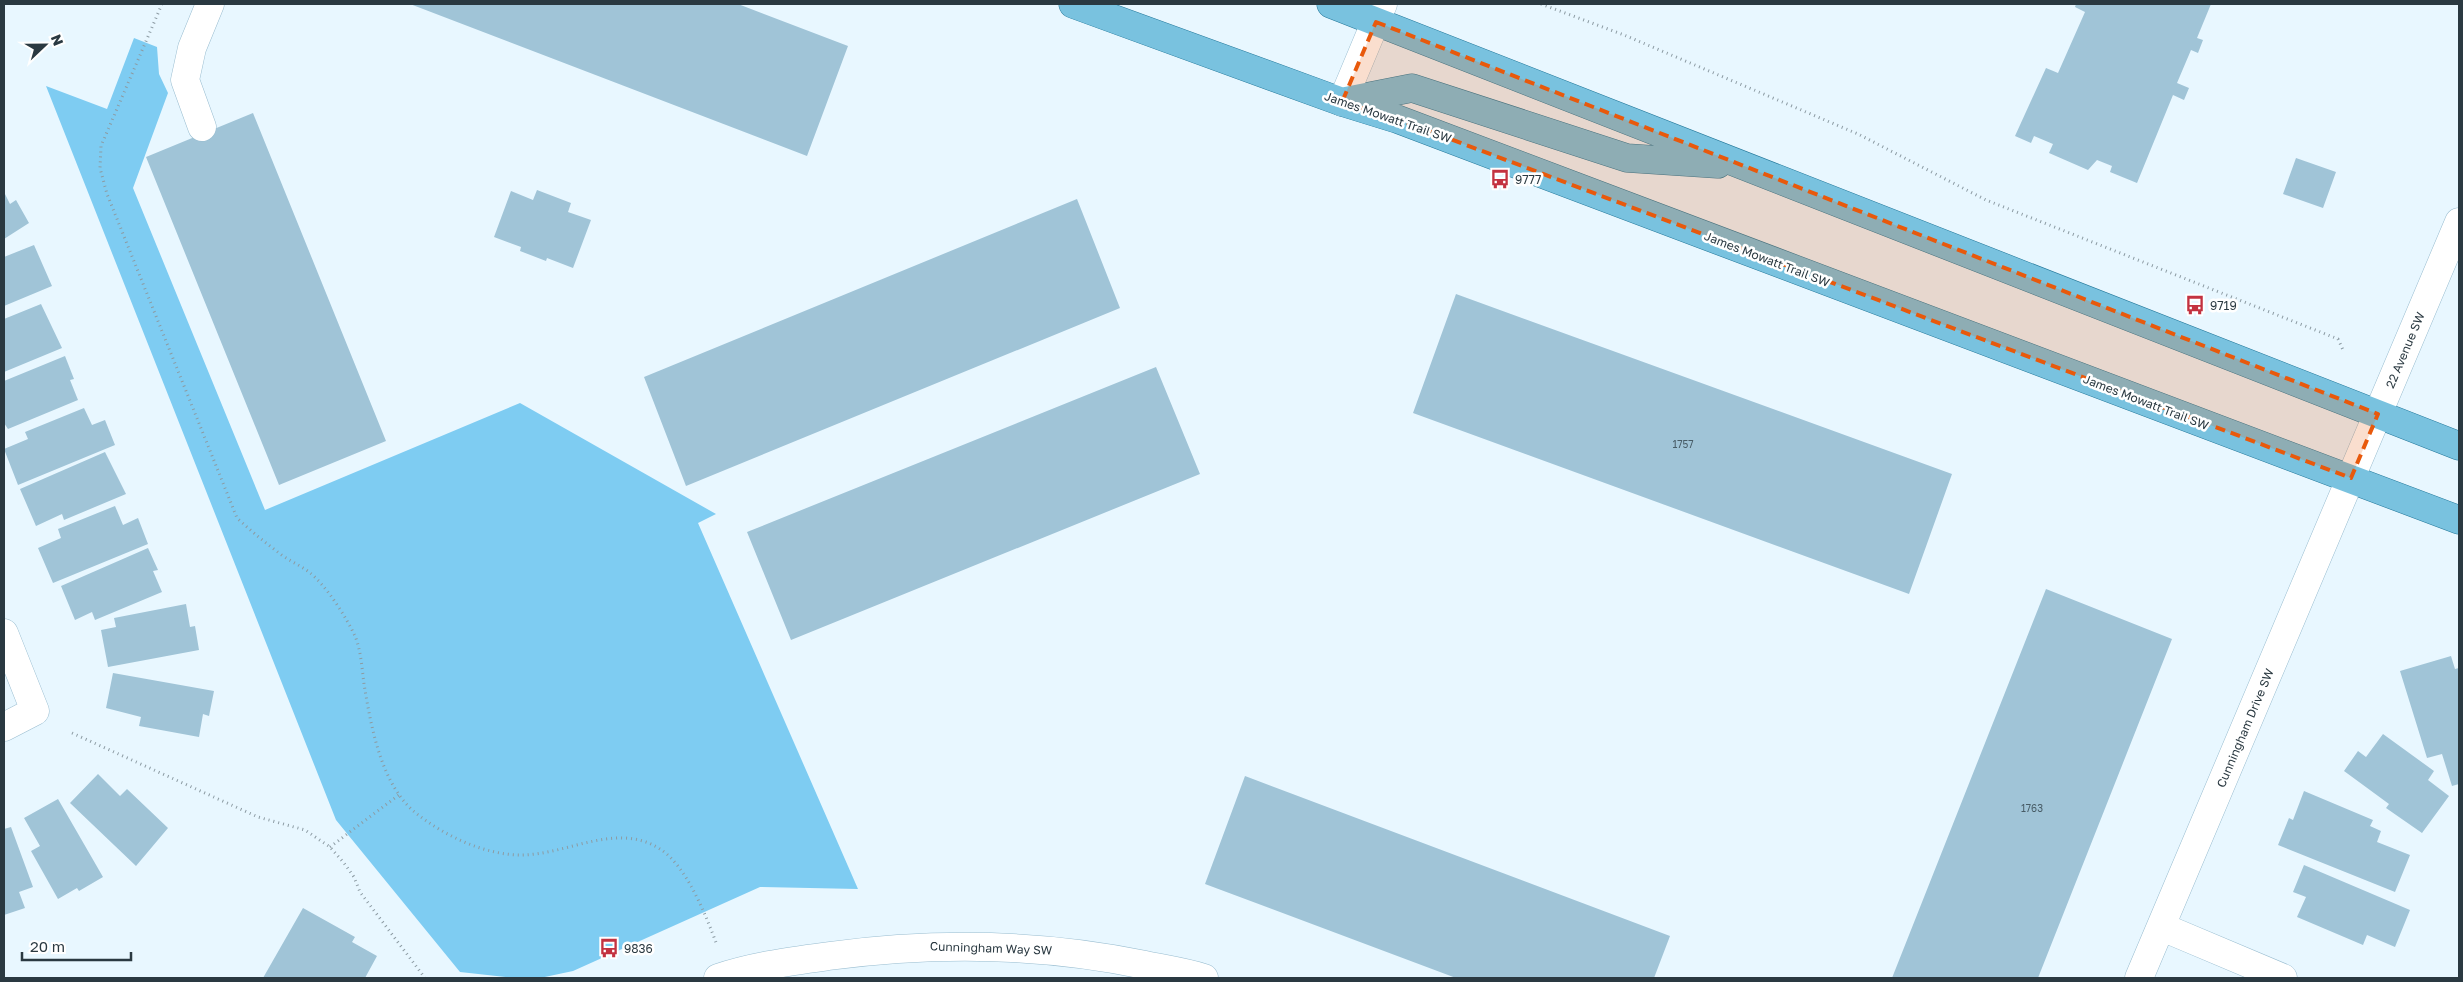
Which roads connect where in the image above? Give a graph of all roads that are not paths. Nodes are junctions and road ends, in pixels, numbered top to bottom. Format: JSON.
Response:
{"nodes":[{"id":1,"x":210,"y":4,"type":"edge"},
{"id":2,"x":1073,"y":4,"type":"edge"},
{"id":3,"x":1331,"y":4,"type":"edge"},
{"id":4,"x":1380,"y":13,"type":"edge"},
{"id":5,"x":1342,"y":102,"type":"junction"},
{"id":6,"x":202,"y":127,"type":"dead end"},
{"id":7,"x":1742,"y":165,"type":"junction"},
{"id":8,"x":2459,"y":222,"type":"edge"},
{"id":9,"x":2378,"y":414,"type":"junction"},
{"id":10,"x":2459,"y":446,"type":"edge"},
{"id":11,"x":2351,"y":478,"type":"junction"},
{"id":12,"x":2459,"y":520,"type":"edge"},
{"id":13,"x":4,"y":633,"type":"edge"},
{"id":14,"x":4,"y":727,"type":"edge"},
{"id":15,"x":2162,"y":927,"type":"junction"},
{"id":16,"x":718,"y":978,"type":"edge"},
{"id":17,"x":1204,"y":978,"type":"edge"},
{"id":18,"x":2139,"y":978,"type":"edge"},
{"id":19,"x":2283,"y":978,"type":"edge"}],
"edges":[{"from":1,"to":6,"type":"street"},
{"from":2,"to":5,"type":"main road","name":"James Mowatt Trail SW"},
{"from":3,"to":4,"type":"main road"},
{"from":4,"to":5,"type":"street"},
{"from":4,"to":7,"type":"main road"},
{"from":5,"to":7,"type":"main road"},
{"from":5,"to":11,"type":"main road","name":"James Mowatt Trail SW"},
{"from":7,"to":9,"type":"main road"},
{"from":8,"to":9,"type":"street","name":"22 Avenue SW"},
{"from":9,"to":10,"type":"main road"},
{"from":9,"to":11,"type":"street","name":"22 Avenue SW"},
{"from":11,"to":12,"type":"main road","name":"James Mowatt Trail SW"},
{"from":11,"to":15,"type":"street","name":"Cunningham Drive SW"},
{"from":13,"to":14,"type":"street"},
{"from":15,"to":18,"type":"street","name":"Cunningham Drive SW"},
{"from":15,"to":19,"type":"street"},
{"from":16,"to":17,"type":"street","name":"Cunningham Way SW"}]}
